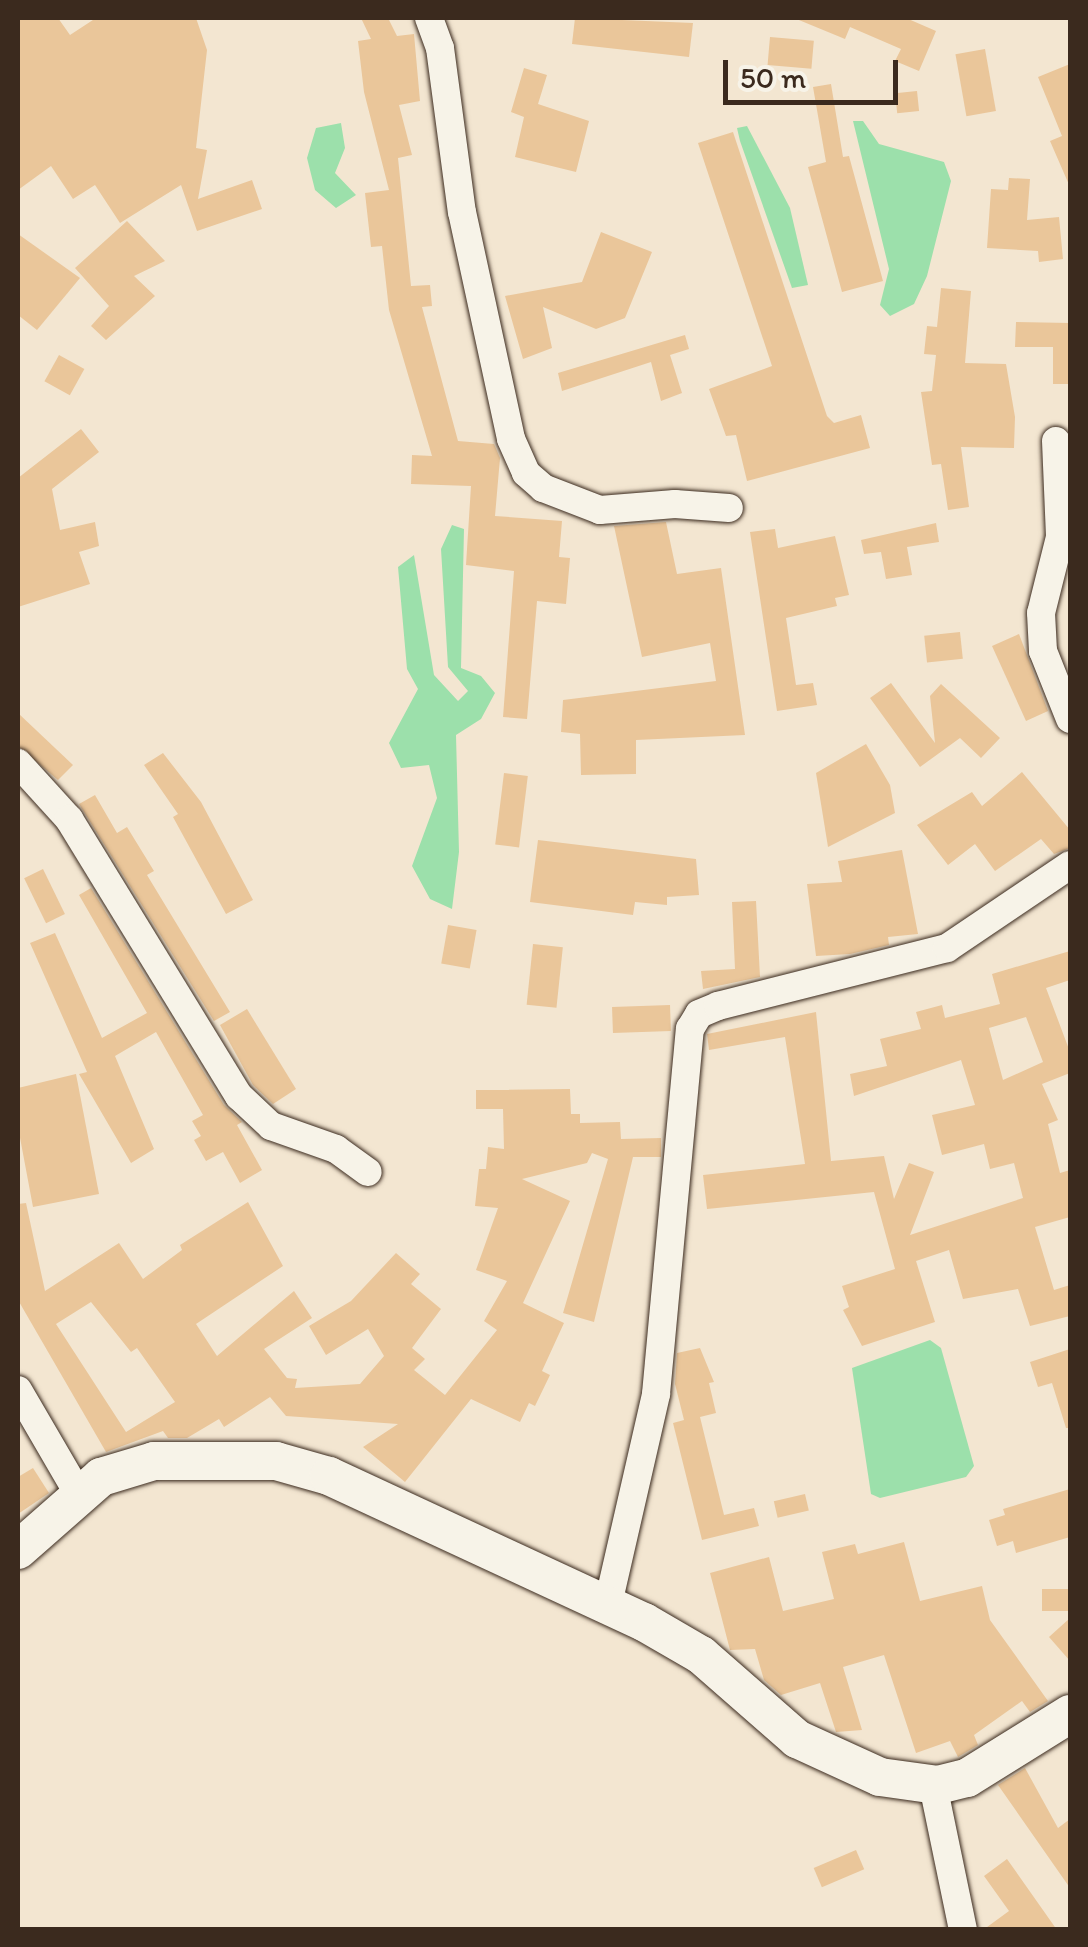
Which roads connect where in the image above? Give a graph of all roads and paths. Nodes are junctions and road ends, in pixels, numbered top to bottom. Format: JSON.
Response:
{"nodes":[{"id":1,"x":429,"y":18,"type":"edge"},
{"id":2,"x":1056,"y":441,"type":"dead end"},
{"id":3,"x":729,"y":508,"type":"dead end"},
{"id":4,"x":1070,"y":719,"type":"edge"},
{"id":5,"x":18,"y":763,"type":"edge"},
{"id":6,"x":1070,"y":866,"type":"edge"},
{"id":7,"x":368,"y":1172,"type":"dead end"},
{"id":8,"x":18,"y":1390,"type":"edge"},
{"id":9,"x":78,"y":1493,"type":"junction"},
{"id":10,"x":18,"y":1550,"type":"edge"},
{"id":11,"x":608,"y":1604,"type":"junction"},
{"id":12,"x":1070,"y":1714,"type":"edge"},
{"id":13,"x":933,"y":1785,"type":"junction"},
{"id":14,"x":963,"y":1930,"type":"edge"}],
"edges":[{"from":1,"to":3,"type":"street"},
{"from":2,"to":4,"type":"street"},
{"from":5,"to":7,"type":"street"},
{"from":6,"to":11,"type":"street"},
{"from":8,"to":9,"type":"street"},
{"from":9,"to":10,"type":"street"},
{"from":9,"to":11,"type":"street"},
{"from":11,"to":13,"type":"street"},
{"from":12,"to":13,"type":"street"},
{"from":13,"to":14,"type":"street"}]}
